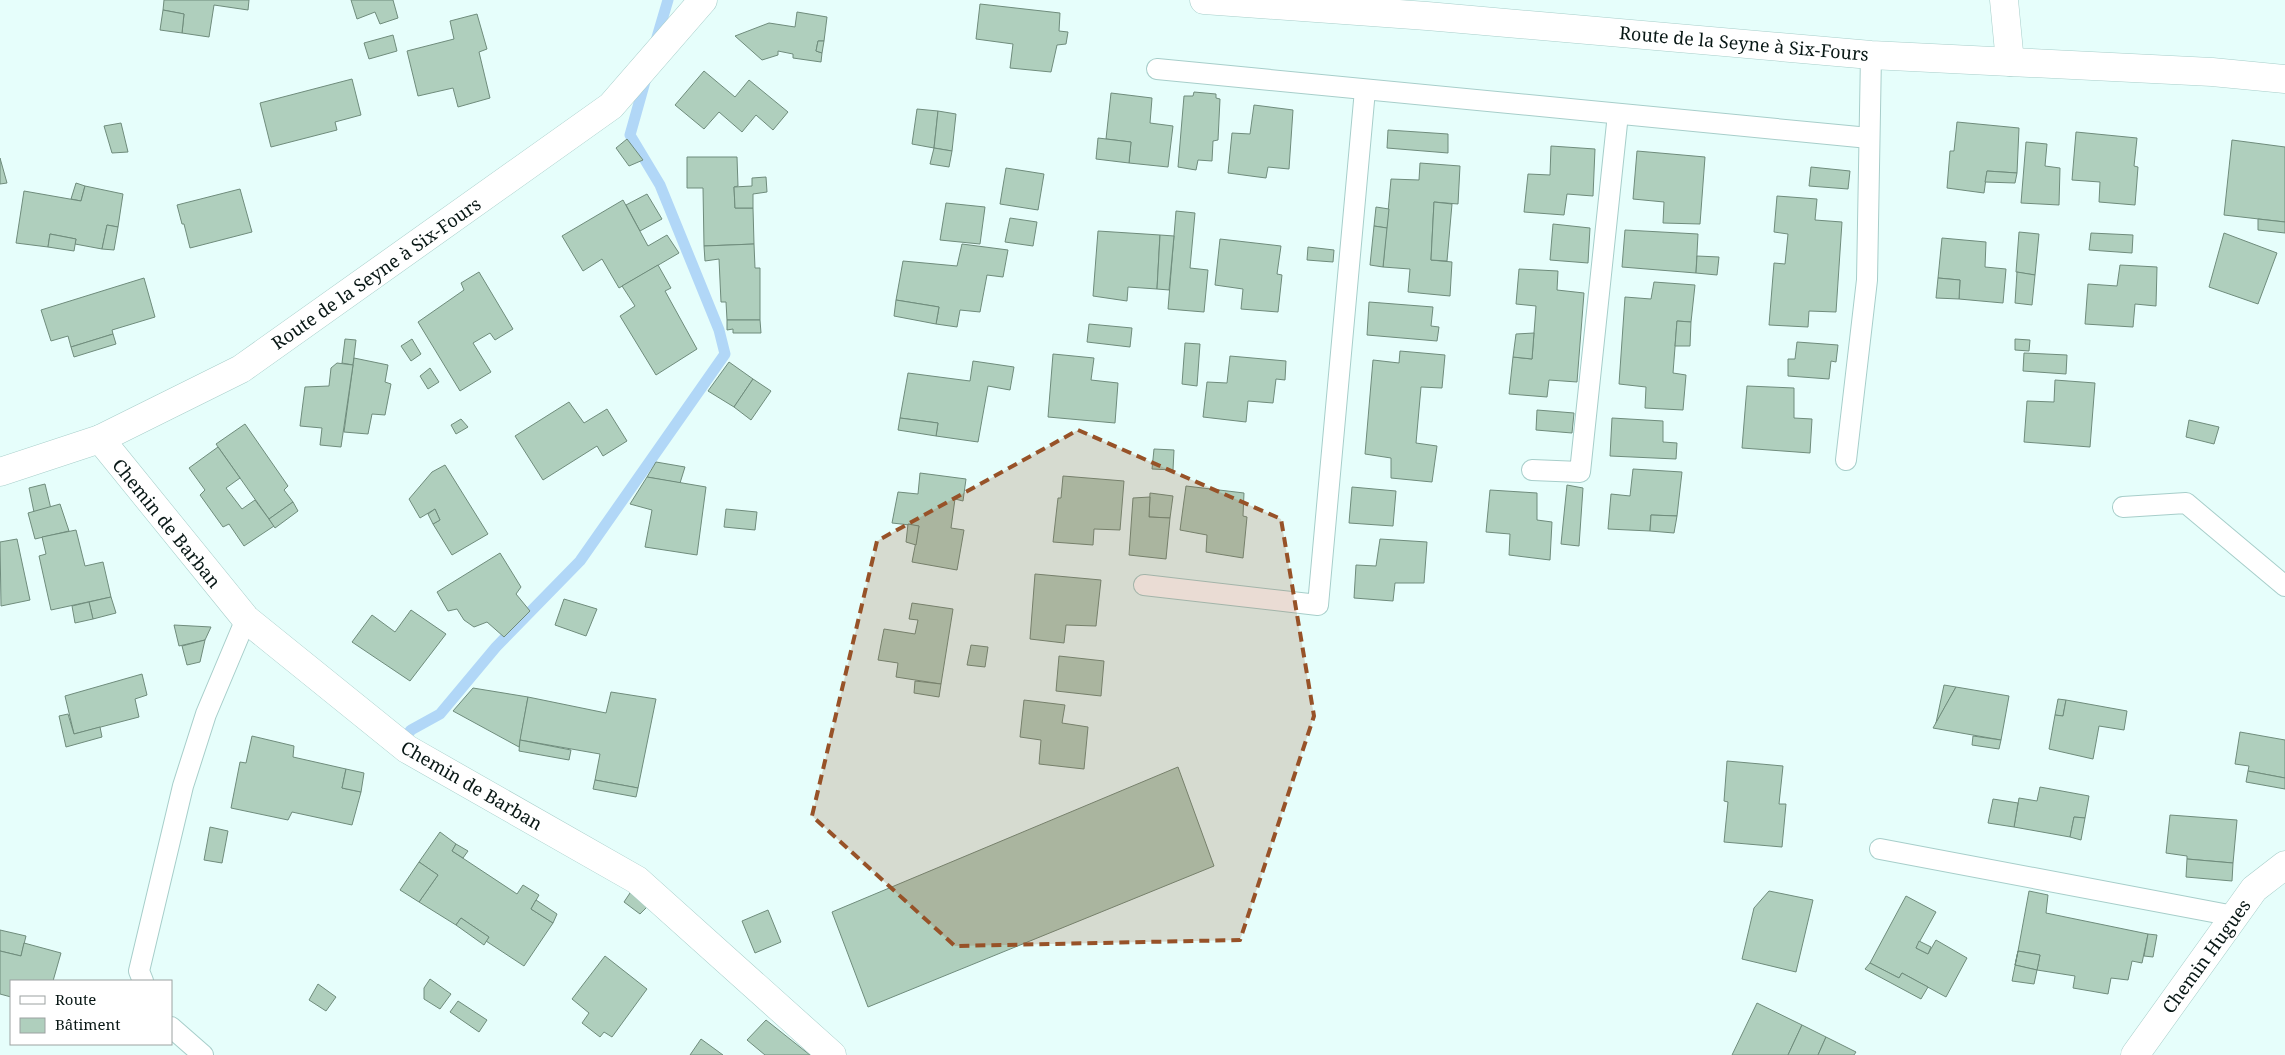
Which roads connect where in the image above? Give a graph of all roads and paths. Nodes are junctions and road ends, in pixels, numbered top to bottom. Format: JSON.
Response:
{"nodes":[{"id":1,"x":703,"y":0,"type":"edge"},
{"id":2,"x":1204,"y":0,"type":"edge"},
{"id":3,"x":2004,"y":0,"type":"edge"},
{"id":4,"x":1427,"y":8,"type":"edge"},
{"id":5,"x":1870,"y":55,"type":"junction"},
{"id":6,"x":2010,"y":62,"type":"junction"},
{"id":7,"x":1157,"y":69,"type":"dead end"},
{"id":8,"x":2285,"y":79,"type":"edge"},
{"id":9,"x":1365,"y":90,"type":"junction"},
{"id":10,"x":1618,"y":114,"type":"junction"},
{"id":11,"x":1869,"y":138,"type":"junction"},
{"id":12,"x":100,"y":440,"type":"junction"},
{"id":13,"x":1846,"y":460,"type":"dead end"},
{"id":14,"x":1532,"y":470,"type":"dead end"},
{"id":15,"x":0,"y":472,"type":"edge"},
{"id":16,"x":2123,"y":507,"type":"dead end"},
{"id":17,"x":1144,"y":585,"type":"dead end"},
{"id":18,"x":2285,"y":586,"type":"edge"},
{"id":19,"x":246,"y":619,"type":"junction"},
{"id":20,"x":1880,"y":848,"type":"dead end"},
{"id":21,"x":2285,"y":865,"type":"edge"},
{"id":22,"x":2234,"y":916,"type":"junction"},
{"id":23,"x":143,"y":980,"type":"edge"},
{"id":24,"x":172,"y":1029,"type":"edge"},
{"id":25,"x":203,"y":1055,"type":"edge"},
{"id":26,"x":832,"y":1055,"type":"edge"},
{"id":27,"x":2135,"y":1055,"type":"edge"}],
"edges":[{"from":1,"to":12,"type":"street","name":"Route de la Seyne à Six-Fours"},
{"from":2,"to":4,"type":"street","name":"Route de la Seyne à Six-Fours"},
{"from":3,"to":6,"type":"street"},
{"from":4,"to":5,"type":"street","name":"Route de la Seyne à Six-Fours"},
{"from":5,"to":6,"type":"street","name":"Route de la Seyne à Six-Fours"},
{"from":5,"to":11,"type":"lane"},
{"from":6,"to":8,"type":"street","name":"Route de la Seyne à Six-Fours"},
{"from":7,"to":9,"type":"lane"},
{"from":9,"to":10,"type":"lane"},
{"from":9,"to":17,"type":"lane"},
{"from":10,"to":11,"type":"lane"},
{"from":10,"to":14,"type":"lane"},
{"from":11,"to":13,"type":"lane"},
{"from":12,"to":15,"type":"street","name":"Route de la Seyne à Six-Fours"},
{"from":12,"to":19,"type":"street","name":"Chemin de Barban"},
{"from":16,"to":18,"type":"lane"},
{"from":19,"to":23,"type":"lane"},
{"from":19,"to":26,"type":"street","name":"Chemin de Barban"},
{"from":20,"to":22,"type":"lane"},
{"from":21,"to":22,"type":"street","name":"Chemin Hugues"},
{"from":22,"to":27,"type":"street","name":"Chemin Hugues"},
{"from":24,"to":25,"type":"lane"}]}
